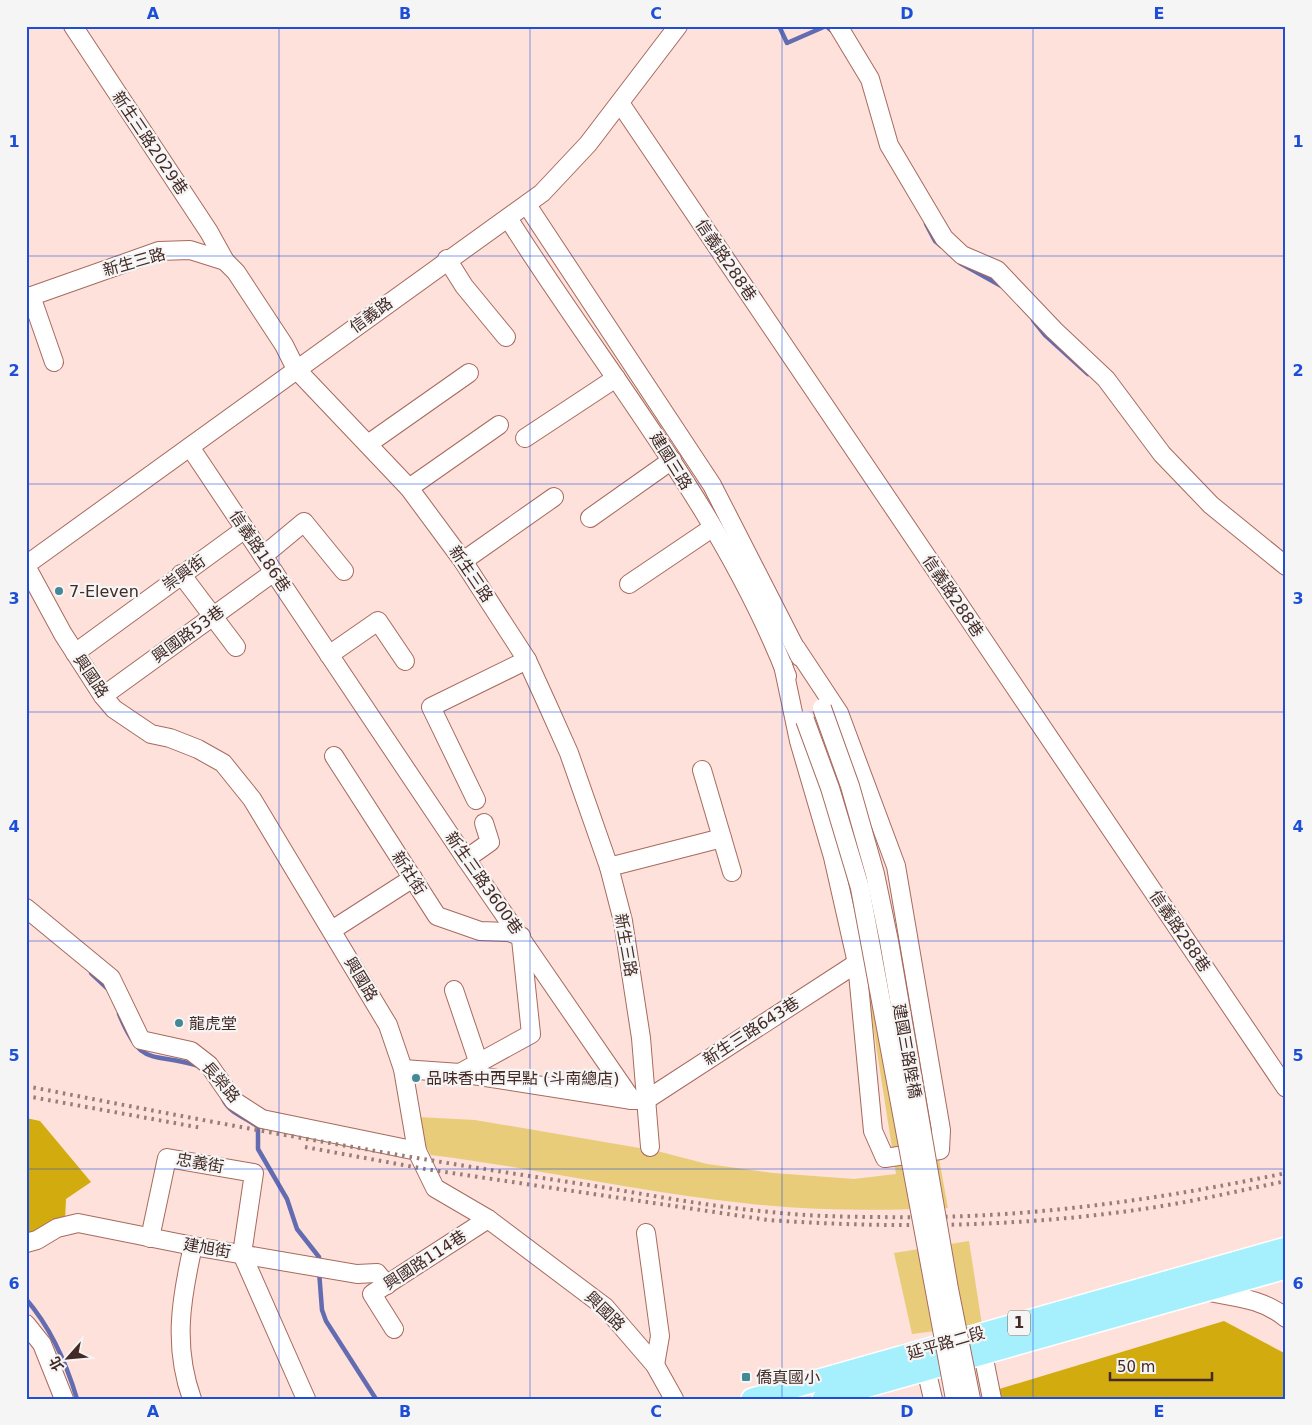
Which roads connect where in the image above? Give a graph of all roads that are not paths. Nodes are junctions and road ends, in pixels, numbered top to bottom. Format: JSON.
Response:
{"nodes":[{"id":1,"x":73,"y":26,"type":"edge"},
{"id":2,"x":678,"y":26,"type":"edge"},
{"id":3,"x":838,"y":26,"type":"edge"},
{"id":4,"x":620,"y":103,"type":"junction"},
{"id":5,"x":527,"y":205,"type":"junction"},
{"id":6,"x":508,"y":218,"type":"junction"},
{"id":7,"x":447,"y":259,"type":"junction"},
{"id":8,"x":225,"y":261,"type":"junction"},
{"id":9,"x":29,"y":297,"type":"edge"},
{"id":10,"x":506,"y":337,"type":"dead end"},
{"id":11,"x":54,"y":362,"type":"dead end"},
{"id":12,"x":296,"y":369,"type":"junction"},
{"id":13,"x":469,"y":373,"type":"dead end"},
{"id":14,"x":616,"y":378,"type":"junction"},
{"id":15,"x":499,"y":424,"type":"dead end"},
{"id":16,"x":525,"y":438,"type":"dead end"},
{"id":17,"x":368,"y":444,"type":"junction"},
{"id":18,"x":190,"y":448,"type":"junction"},
{"id":19,"x":672,"y":460,"type":"junction"},
{"id":20,"x":409,"y":488,"type":"junction"},
{"id":21,"x":554,"y":497,"type":"dead end"},
{"id":22,"x":590,"y":518,"type":"dead end"},
{"id":23,"x":712,"y":528,"type":"junction"},
{"id":24,"x":245,"y":529,"type":"junction"},
{"id":25,"x":263,"y":556,"type":"junction"},
{"id":26,"x":463,"y":561,"type":"junction"},
{"id":27,"x":26,"y":566,"type":"edge"},
{"id":28,"x":1286,"y":566,"type":"edge"},
{"id":29,"x":344,"y":571,"type":"dead end"},
{"id":30,"x":274,"y":572,"type":"junction"},
{"id":31,"x":181,"y":574,"type":"junction"},
{"id":32,"x":629,"y":584,"type":"dead end"},
{"id":33,"x":213,"y":617,"type":"junction"},
{"id":34,"x":236,"y":647,"type":"dead end"},
{"id":35,"x":796,"y":648,"type":"junction"},
{"id":36,"x":75,"y":653,"type":"junction"},
{"id":37,"x":329,"y":655,"type":"junction"},
{"id":38,"x":527,"y":660,"type":"junction"},
{"id":39,"x":405,"y":661,"type":"dead end"},
{"id":40,"x":783,"y":665,"type":"junction"},
{"id":41,"x":103,"y":696,"type":"junction"},
{"id":42,"x":822,"y":708,"type":"joint"},
{"id":43,"x":805,"y":720,"type":"joint"},
{"id":44,"x":334,"y":756,"type":"dead end"},
{"id":45,"x":702,"y":770,"type":"dead end"},
{"id":46,"x":476,"y":800,"type":"dead end"},
{"id":47,"x":484,"y":823,"type":"dead end"},
{"id":48,"x":722,"y":838,"type":"junction"},
{"id":49,"x":466,"y":859,"type":"junction"},
{"id":50,"x":609,"y":866,"type":"junction"},
{"id":51,"x":732,"y":872,"type":"dead end"},
{"id":52,"x":413,"y":878,"type":"junction"},
{"id":53,"x":26,"y":908,"type":"edge"},
{"id":54,"x":332,"y":930,"type":"junction"},
{"id":55,"x":521,"y":936,"type":"junction"},
{"id":56,"x":857,"y":963,"type":"junction"},
{"id":57,"x":454,"y":990,"type":"dead end"},
{"id":58,"x":479,"y":1064,"type":"junction"},
{"id":59,"x":403,"y":1069,"type":"junction"},
{"id":60,"x":460,"y":1073,"type":"junction"},
{"id":61,"x":1286,"y":1088,"type":"edge"},
{"id":62,"x":639,"y":1100,"type":"junction"},
{"id":63,"x":650,"y":1147,"type":"dead end"},
{"id":64,"x":417,"y":1151,"type":"junction"},
{"id":65,"x":488,"y":1219,"type":"junction"},
{"id":66,"x":646,"y":1233,"type":"dead end"},
{"id":67,"x":150,"y":1238,"type":"junction"},
{"id":68,"x":26,"y":1243,"type":"edge"},
{"id":69,"x":193,"y":1246,"type":"junction"},
{"id":70,"x":1286,"y":1248,"type":"edge"},
{"id":71,"x":242,"y":1254,"type":"junction"},
{"id":72,"x":1286,"y":1268,"type":"edge"},
{"id":73,"x":387,"y":1284,"type":"junction"},
{"id":74,"x":1204,"y":1291,"type":"junction"},
{"id":75,"x":1286,"y":1318,"type":"edge"},
{"id":76,"x":26,"y":1324,"type":"edge"},
{"id":77,"x":394,"y":1329,"type":"dead end"},
{"id":78,"x":984,"y":1354,"type":"junction"},
{"id":79,"x":655,"y":1365,"type":"junction"},
{"id":80,"x":926,"y":1370,"type":"junction"},
{"id":81,"x":64,"y":1399,"type":"edge"},
{"id":82,"x":192,"y":1399,"type":"edge"},
{"id":83,"x":306,"y":1399,"type":"edge"},
{"id":84,"x":674,"y":1399,"type":"edge"},
{"id":85,"x":752,"y":1399,"type":"edge"},
{"id":86,"x":824,"y":1399,"type":"edge"},
{"id":87,"x":933,"y":1399,"type":"edge"},
{"id":88,"x":955,"y":1399,"type":"edge"},
{"id":89,"x":971,"y":1399,"type":"edge"},
{"id":90,"x":992,"y":1399,"type":"edge"}],
"edges":[{"from":1,"to":8,"type":"street","name":"新生三路2029巷"},
{"from":2,"to":4,"type":"street","name":"信義路"},
{"from":3,"to":28,"type":"street"},
{"from":4,"to":5,"type":"street","name":"信義路"},
{"from":4,"to":61,"type":"street","name":"信義路288巷"},
{"from":5,"to":6,"type":"street","name":"信義路"},
{"from":5,"to":35,"type":"street","name":"建國三路"},
{"from":6,"to":7,"type":"street","name":"信義路"},
{"from":6,"to":14,"type":"street","name":"建國三路"},
{"from":7,"to":10,"type":"street"},
{"from":7,"to":12,"type":"street","name":"信義路"},
{"from":8,"to":9,"type":"street","name":"新生三路"},
{"from":8,"to":12,"type":"street","name":"新生三路"},
{"from":9,"to":11,"type":"street"},
{"from":12,"to":17,"type":"street","name":"新生三路"},
{"from":12,"to":18,"type":"street","name":"信義路"},
{"from":13,"to":17,"type":"street"},
{"from":14,"to":16,"type":"street"},
{"from":14,"to":19,"type":"street","name":"建國三路"},
{"from":15,"to":20,"type":"street"},
{"from":17,"to":20,"type":"street","name":"新生三路"},
{"from":18,"to":24,"type":"street","name":"信義路186巷"},
{"from":18,"to":27,"type":"street","name":"信義路"},
{"from":19,"to":22,"type":"street"},
{"from":19,"to":23,"type":"street","name":"建國三路"},
{"from":20,"to":26,"type":"street","name":"新生三路"},
{"from":21,"to":26,"type":"street"},
{"from":23,"to":32,"type":"street"},
{"from":23,"to":40,"type":"street","name":"建國三路"},
{"from":24,"to":25,"type":"street","name":"信義路186巷"},
{"from":24,"to":31,"type":"street","name":"崇興街"},
{"from":25,"to":29,"type":"street"},
{"from":25,"to":30,"type":"street","name":"信義路186巷"},
{"from":26,"to":38,"type":"street","name":"新生三路"},
{"from":27,"to":36,"type":"street","name":"興國路"},
{"from":30,"to":33,"type":"street","name":"興國路53巷"},
{"from":30,"to":37,"type":"street","name":"信義路186巷"},
{"from":31,"to":33,"type":"street"},
{"from":31,"to":36,"type":"street","name":"崇興街"},
{"from":33,"to":34,"type":"street"},
{"from":33,"to":41,"type":"street","name":"興國路53巷"},
{"from":35,"to":42,"type":"street","name":"建國三路"},
{"from":35,"to":56,"type":"street"},
{"from":36,"to":41,"type":"street","name":"興國路"},
{"from":37,"to":39,"type":"street"},
{"from":37,"to":49,"type":"street","name":"新生三路3600巷"},
{"from":38,"to":46,"type":"street"},
{"from":38,"to":50,"type":"street","name":"新生三路"},
{"from":40,"to":43,"type":"street","name":"建國三路"},
{"from":40,"to":56,"type":"street"},
{"from":41,"to":54,"type":"street","name":"興國路"},
{"from":42,"to":89,"type":"street","name":"建國三路陸橋","bridge":true},
{"from":43,"to":88,"type":"street","name":"建國三路陸橋","bridge":true},
{"from":44,"to":52,"type":"street","name":"新社街"},
{"from":45,"to":48,"type":"street"},
{"from":47,"to":49,"type":"street"},
{"from":48,"to":50,"type":"street"},
{"from":48,"to":51,"type":"street"},
{"from":49,"to":55,"type":"street","name":"新生三路3600巷"},
{"from":50,"to":62,"type":"street","name":"新生三路"},
{"from":52,"to":54,"type":"street"},
{"from":52,"to":55,"type":"street","name":"新社街"},
{"from":53,"to":64,"type":"street","name":"長榮路"},
{"from":54,"to":59,"type":"street","name":"興國路"},
{"from":55,"to":58,"type":"street"},
{"from":55,"to":62,"type":"street","name":"新生三路3600巷"},
{"from":56,"to":62,"type":"street","name":"新生三路643巷"},
{"from":57,"to":58,"type":"street"},
{"from":58,"to":60,"type":"street"},
{"from":59,"to":60,"type":"street"},
{"from":59,"to":64,"type":"street","name":"興國路"},
{"from":60,"to":62,"type":"street"},
{"from":62,"to":63,"type":"street","name":"新生三路"},
{"from":64,"to":65,"type":"street","name":"興國路"},
{"from":65,"to":73,"type":"street","name":"興國路114巷"},
{"from":65,"to":79,"type":"street","name":"興國路"},
{"from":66,"to":79,"type":"street"},
{"from":67,"to":68,"type":"street","name":"建旭街"},
{"from":67,"to":69,"type":"street","name":"建旭街"},
{"from":67,"to":71,"type":"street","name":"忠義街"},
{"from":69,"to":71,"type":"street","name":"建旭街"},
{"from":69,"to":82,"type":"street"},
{"from":70,"to":85,"type":"main road","name":"延平路二段","number":"1"},
{"from":71,"to":73,"type":"street","name":"建旭街"},
{"from":71,"to":83,"type":"street"},
{"from":72,"to":74,"type":"main road","name":"延平路二段","number":"1"},
{"from":73,"to":77,"type":"street","name":"興國路114巷"},
{"from":74,"to":75,"type":"street"},
{"from":74,"to":78,"type":"main road","name":"延平路二段","number":"1"},
{"from":76,"to":81,"type":"street"},
{"from":78,"to":80,"type":"main road","name":"延平路二段","number":"1"},
{"from":78,"to":90,"type":"street"},
{"from":79,"to":84,"type":"street","name":"興國路"},
{"from":80,"to":86,"type":"main road","name":"延平路二段","number":"1"},
{"from":80,"to":87,"type":"street"}]}
